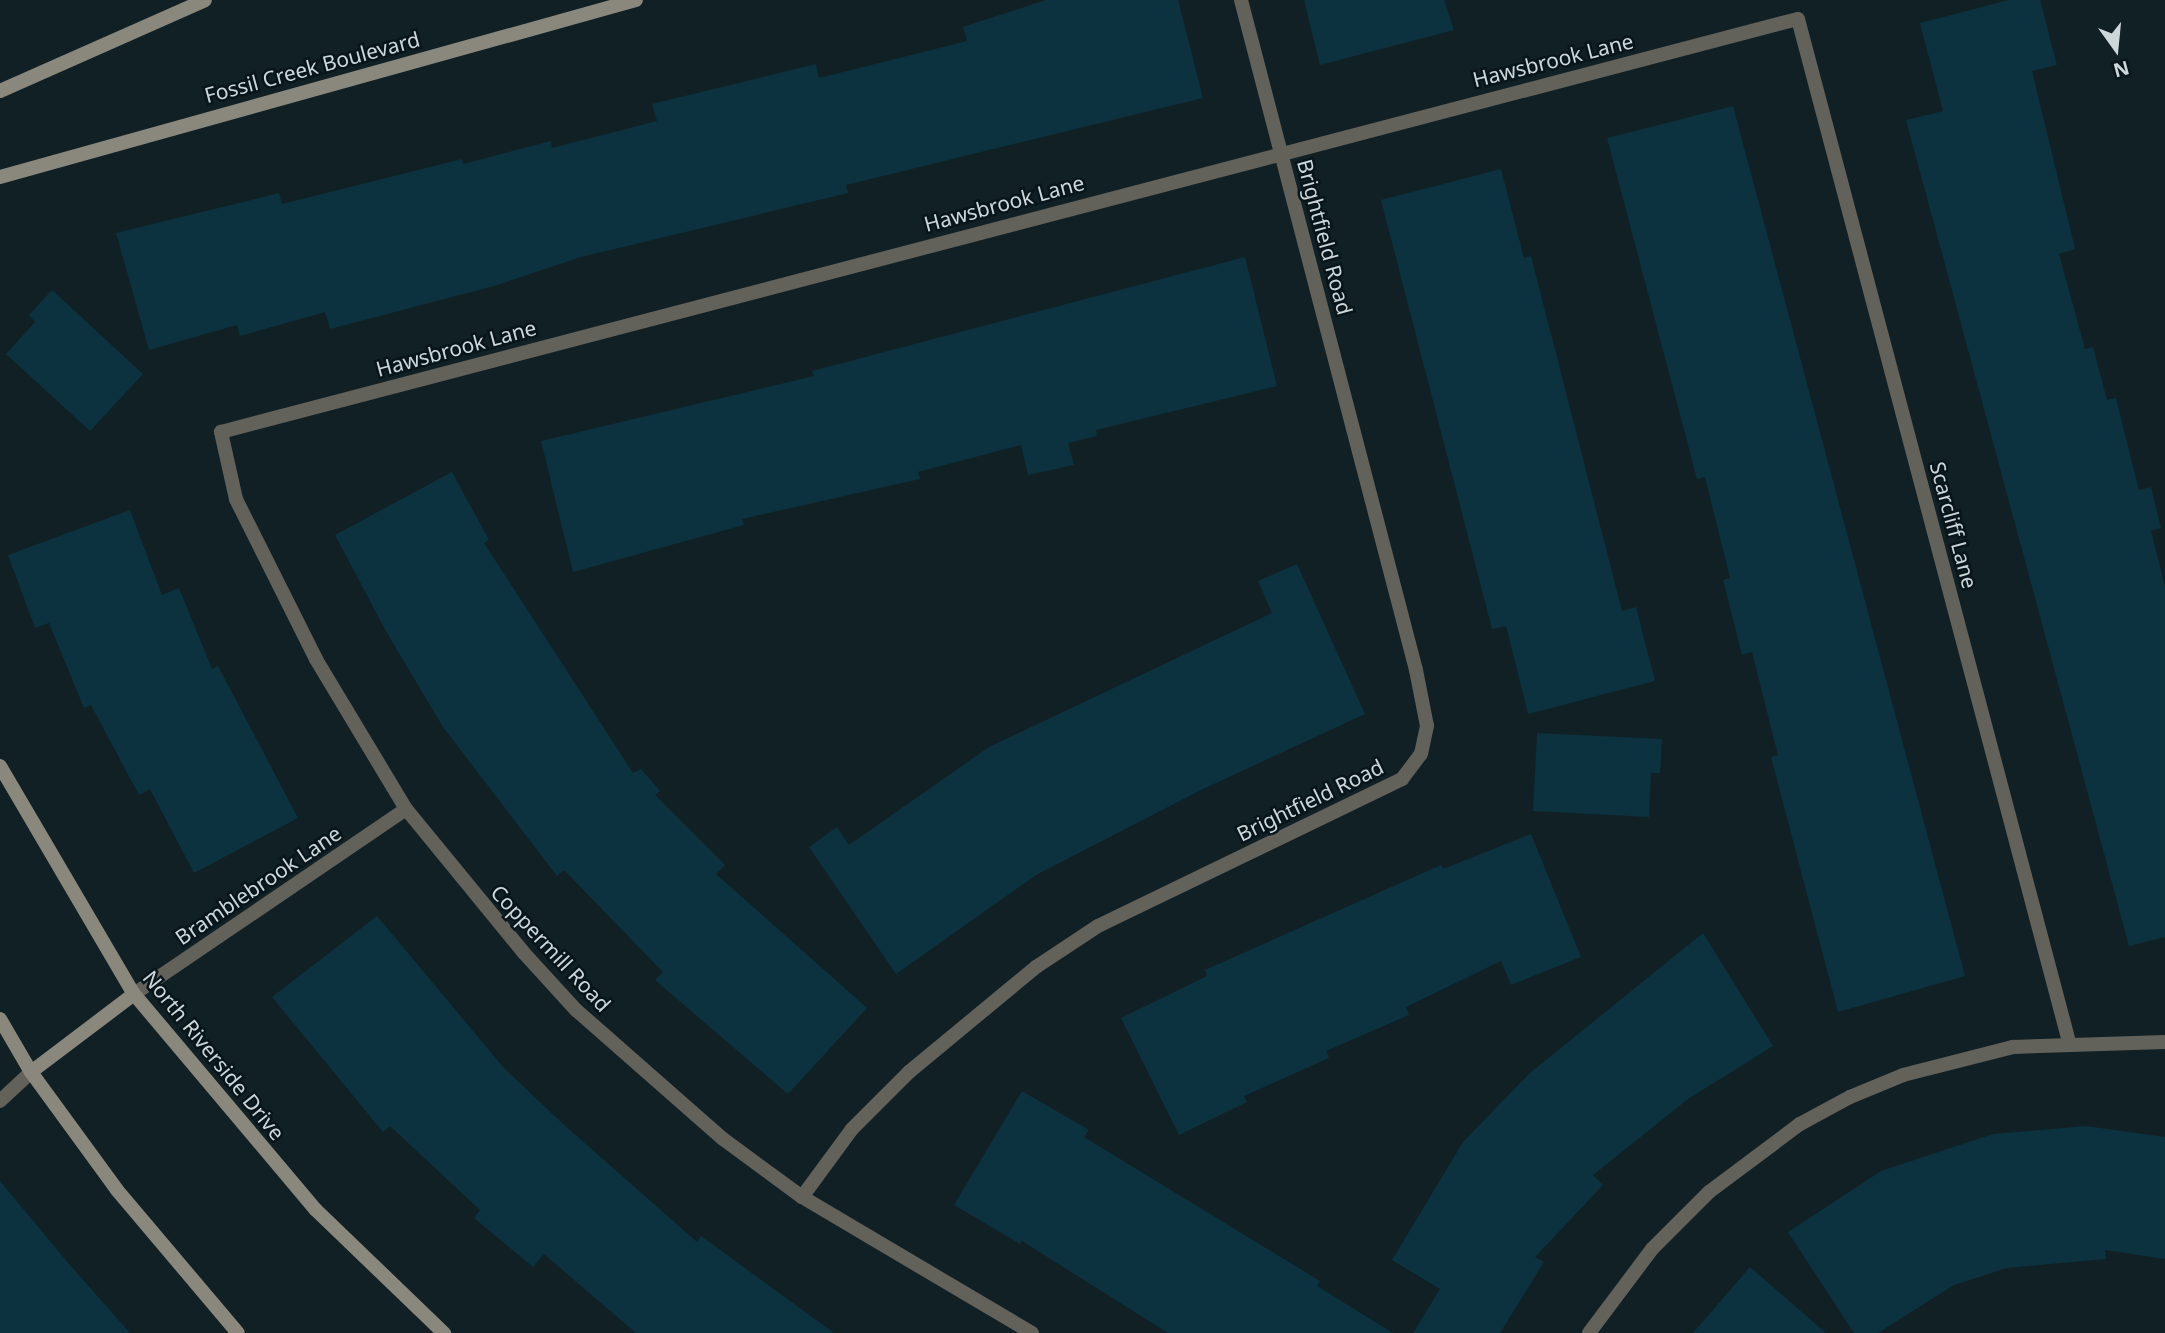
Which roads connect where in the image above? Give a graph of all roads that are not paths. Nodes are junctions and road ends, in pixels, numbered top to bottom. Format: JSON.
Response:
{"nodes":[{"id":1,"x":205,"y":0,"type":"edge"},
{"id":2,"x":636,"y":0,"type":"edge"},
{"id":3,"x":1241,"y":0,"type":"edge"},
{"id":4,"x":1798,"y":19,"type":"joint"},
{"id":5,"x":0,"y":91,"type":"edge"},
{"id":6,"x":1281,"y":151,"type":"junction"},
{"id":7,"x":0,"y":177,"type":"edge"},
{"id":8,"x":221,"y":432,"type":"joint"},
{"id":9,"x":0,"y":766,"type":"edge"},
{"id":10,"x":406,"y":809,"type":"junction"},
{"id":11,"x":134,"y":994,"type":"junction"},
{"id":12,"x":0,"y":1019,"type":"edge"},
{"id":13,"x":2069,"y":1042,"type":"junction"},
{"id":14,"x":2165,"y":1042,"type":"edge"},
{"id":15,"x":31,"y":1072,"type":"junction"},
{"id":16,"x":0,"y":1101,"type":"edge"},
{"id":17,"x":802,"y":1197,"type":"junction"},
{"id":18,"x":238,"y":1333,"type":"edge"},
{"id":19,"x":444,"y":1333,"type":"edge"},
{"id":20,"x":1032,"y":1333,"type":"edge"},
{"id":21,"x":1589,"y":1333,"type":"edge"}],
"edges":[{"from":1,"to":5,"type":"main road"},
{"from":2,"to":7,"type":"main road","name":"Fossil Creek Boulevard"},
{"from":3,"to":6,"type":"street","name":"Brightfield Road"},
{"from":4,"to":6,"type":"street","name":"Hawsbrook Lane"},
{"from":4,"to":13,"type":"street","name":"Scarcliff Lane"},
{"from":6,"to":8,"type":"street","name":"Hawsbrook Lane"},
{"from":6,"to":17,"type":"street","name":"Brightfield Road"},
{"from":8,"to":10,"type":"street","name":"Coppermill Road"},
{"from":9,"to":11,"type":"main road","name":"North Riverside Drive"},
{"from":10,"to":11,"type":"street","name":"Bramblebrook Lane"},
{"from":10,"to":17,"type":"street","name":"Coppermill Road"},
{"from":11,"to":15,"type":"main road"},
{"from":11,"to":19,"type":"main road","name":"North Riverside Drive"},
{"from":12,"to":15,"type":"main road"},
{"from":13,"to":14,"type":"street"},
{"from":13,"to":21,"type":"street"},
{"from":15,"to":16,"type":"street"},
{"from":15,"to":18,"type":"main road"},
{"from":17,"to":20,"type":"street","name":"Coppermill Road"}]}
